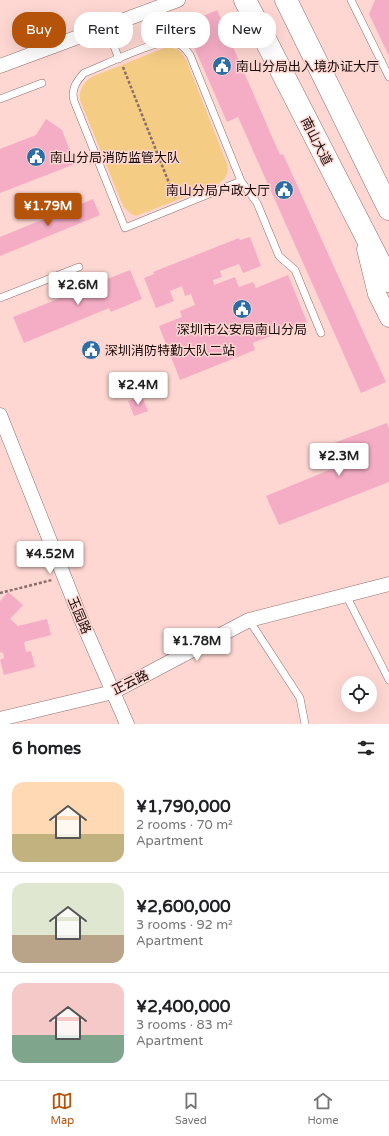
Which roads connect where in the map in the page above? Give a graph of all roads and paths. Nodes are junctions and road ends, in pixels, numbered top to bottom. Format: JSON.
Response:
{"nodes":[{"id":1,"x":178,"y":0,"type":"edge"},
{"id":2,"x":245,"y":0,"type":"edge"},
{"id":3,"x":286,"y":0,"type":"edge"},
{"id":4,"x":351,"y":0,"type":"edge"},
{"id":5,"x":133,"y":16,"type":"edge"},
{"id":6,"x":74,"y":38,"type":"edge"},
{"id":7,"x":115,"y":48,"type":"edge"},
{"id":8,"x":120,"y":59,"type":"junction"},
{"id":9,"x":0,"y":66,"type":"edge"},
{"id":10,"x":389,"y":77,"type":"edge"},
{"id":11,"x":42,"y":83,"type":"dead end"},
{"id":12,"x":0,"y":99,"type":"edge"},
{"id":13,"x":241,"y":181,"type":"junction"},
{"id":14,"x":179,"y":206,"type":"junction"},
{"id":15,"x":389,"y":210,"type":"edge"},
{"id":16,"x":362,"y":230,"type":"junction"},
{"id":17,"x":79,"y":267,"type":"dead end"},
{"id":18,"x":389,"y":280,"type":"edge"},
{"id":19,"x":0,"y":298,"type":"edge"},
{"id":20,"x":389,"y":318,"type":"edge"},
{"id":21,"x":321,"y":333,"type":"dead end"},
{"id":22,"x":0,"y":415,"type":"edge"},
{"id":23,"x":64,"y":577,"type":"junction"},
{"id":24,"x":389,"y":584,"type":"edge"},
{"id":25,"x":0,"y":592,"type":"edge"},
{"id":26,"x":346,"y":595,"type":"junction"},
{"id":27,"x":249,"y":620,"type":"junction"},
{"id":28,"x":389,"y":680,"type":"edge"},
{"id":29,"x":113,"y":692,"type":"junction"},
{"id":30,"x":0,"y":718,"type":"edge"},
{"id":31,"x":127,"y":724,"type":"edge"},
{"id":32,"x":305,"y":724,"type":"edge"}],
"edges":[{"from":1,"to":5,"type":"street"},
{"from":2,"to":16,"type":"main road","name":"南山大道"},
{"from":3,"to":15,"type":"main road"},
{"from":4,"to":10,"type":"lane"},
{"from":6,"to":9,"type":"street"},
{"from":7,"to":8,"type":"lane"},
{"from":8,"to":13,"type":"lane"},
{"from":8,"to":14,"type":"path"},
{"from":8,"to":14,"type":"lane"},
{"from":11,"to":12,"type":"lane"},
{"from":13,"to":14,"type":"lane"},
{"from":13,"to":21,"type":"lane"},
{"from":16,"to":18,"type":"main road","name":"南山大道"},
{"from":16,"to":20,"type":"street"},
{"from":17,"to":19,"type":"lane"},
{"from":22,"to":23,"type":"street","name":"玉园路"},
{"from":23,"to":25,"type":"path"},
{"from":23,"to":29,"type":"street","name":"玉园路"},
{"from":24,"to":26,"type":"street","name":"正云路"},
{"from":26,"to":27,"type":"street","name":"正云路"},
{"from":26,"to":28,"type":"lane"},
{"from":27,"to":29,"type":"street","name":"正云路"},
{"from":27,"to":32,"type":"lane"},
{"from":29,"to":30,"type":"street","name":"正云路"},
{"from":29,"to":31,"type":"street","name":"玉园路"}]}
